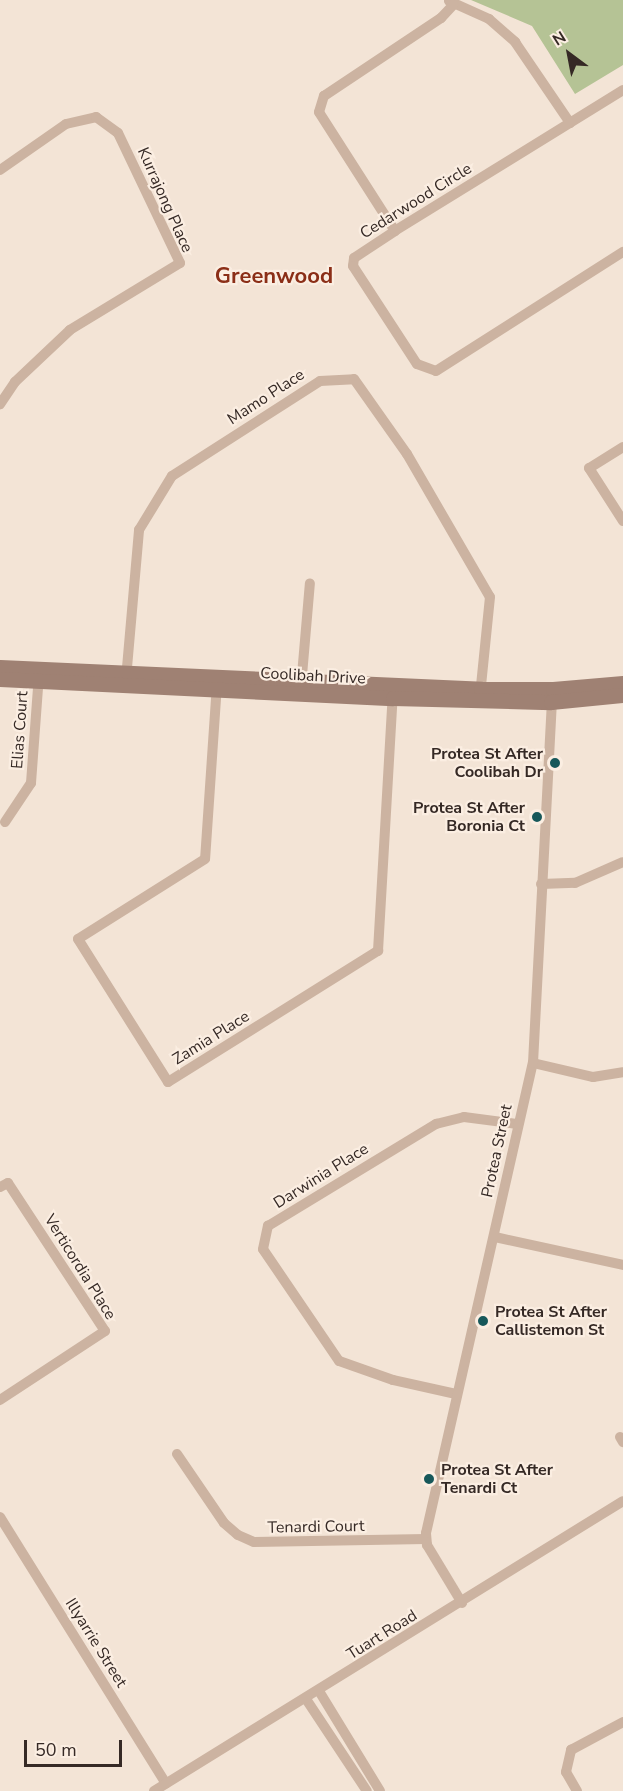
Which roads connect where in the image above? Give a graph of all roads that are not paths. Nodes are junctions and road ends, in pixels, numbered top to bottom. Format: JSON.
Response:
{"nodes":[{"id":1,"x":451,"y":2,"type":"edge"},
{"id":2,"x":623,"y":90,"type":"edge"},
{"id":3,"x":570,"y":123,"type":"junction"},
{"id":4,"x":0,"y":170,"type":"edge"},
{"id":5,"x":395,"y":231,"type":"junction"},
{"id":6,"x":623,"y":252,"type":"edge"},
{"id":7,"x":0,"y":404,"type":"edge"},
{"id":8,"x":623,"y":447,"type":"edge"},
{"id":9,"x":623,"y":521,"type":"edge"},
{"id":10,"x":310,"y":583,"type":"dead end"},
{"id":11,"x":0,"y":667,"type":"edge"},
{"id":12,"x":38,"y":675,"type":"junction"},
{"id":13,"x":0,"y":679,"type":"edge"},
{"id":14,"x":126,"y":679,"type":"junction"},
{"id":15,"x":217,"y":683,"type":"junction"},
{"id":16,"x":623,"y":683,"type":"edge"},
{"id":17,"x":301,"y":688,"type":"junction"},
{"id":18,"x":393,"y":692,"type":"junction"},
{"id":19,"x":480,"y":694,"type":"junction"},
{"id":20,"x":623,"y":694,"type":"edge"},
{"id":21,"x":552,"y":695,"type":"junction"},
{"id":22,"x":5,"y":822,"type":"dead end"},
{"id":23,"x":623,"y":862,"type":"edge"},
{"id":24,"x":542,"y":884,"type":"junction"},
{"id":25,"x":533,"y":1064,"type":"junction"},
{"id":26,"x":623,"y":1072,"type":"edge"},
{"id":27,"x":517,"y":1124,"type":"junction"},
{"id":28,"x":0,"y":1187,"type":"edge"},
{"id":29,"x":495,"y":1237,"type":"junction"},
{"id":30,"x":623,"y":1265,"type":"edge"},
{"id":31,"x":456,"y":1394,"type":"junction"},
{"id":32,"x":0,"y":1400,"type":"edge"},
{"id":33,"x":177,"y":1454,"type":"dead end"},
{"id":34,"x":623,"y":1501,"type":"edge"},
{"id":35,"x":0,"y":1517,"type":"edge"},
{"id":36,"x":426,"y":1539,"type":"junction"},
{"id":37,"x":462,"y":1603,"type":"junction"},
{"id":38,"x":319,"y":1691,"type":"junction"},
{"id":39,"x":306,"y":1699,"type":"junction"},
{"id":40,"x":623,"y":1722,"type":"edge"},
{"id":41,"x":166,"y":1784,"type":"junction"},
{"id":42,"x":154,"y":1791,"type":"edge"},
{"id":43,"x":367,"y":1791,"type":"edge"},
{"id":44,"x":380,"y":1791,"type":"edge"},
{"id":45,"x":577,"y":1791,"type":"edge"}],
"edges":[{"from":1,"to":3,"type":"street"},
{"from":1,"to":5,"type":"street"},
{"from":2,"to":3,"type":"street","name":"Cedarwood Circle"},
{"from":3,"to":5,"type":"street","name":"Cedarwood Circle"},
{"from":4,"to":7,"type":"street","name":"Kurrajong Place"},
{"from":5,"to":6,"type":"street","name":"Cedarwood Circle"},
{"from":8,"to":9,"type":"street"},
{"from":10,"to":17,"type":"street"},
{"from":11,"to":12,"type":"main road","name":"Coolibah Drive"},
{"from":12,"to":13,"type":"main road","name":"Coolibah Drive"},
{"from":12,"to":14,"type":"main road","name":"Coolibah Drive"},
{"from":12,"to":22,"type":"street","name":"Elias Court"},
{"from":14,"to":15,"type":"main road","name":"Coolibah Drive"},
{"from":14,"to":19,"type":"street","name":"Mamo Place"},
{"from":15,"to":17,"type":"main road","name":"Coolibah Drive"},
{"from":15,"to":18,"type":"street","name":"Zamia Place"},
{"from":16,"to":21,"type":"main road","name":"Coolibah Drive"},
{"from":17,"to":18,"type":"main road","name":"Coolibah Drive"},
{"from":18,"to":19,"type":"main road","name":"Coolibah Drive"},
{"from":19,"to":21,"type":"main road","name":"Coolibah Drive"},
{"from":20,"to":21,"type":"main road","name":"Coolibah Drive"},
{"from":21,"to":24,"type":"street","name":"Protea Street"},
{"from":23,"to":24,"type":"street"},
{"from":24,"to":25,"type":"street","name":"Protea Street"},
{"from":25,"to":26,"type":"street"},
{"from":25,"to":27,"type":"street","name":"Protea Street"},
{"from":27,"to":29,"type":"street","name":"Protea Street"},
{"from":27,"to":31,"type":"street","name":"Darwinia Place"},
{"from":28,"to":32,"type":"street","name":"Verticordia Place"},
{"from":29,"to":30,"type":"street"},
{"from":29,"to":31,"type":"street","name":"Protea Street"},
{"from":31,"to":36,"type":"street","name":"Protea Street"},
{"from":33,"to":36,"type":"street","name":"Tenardi Court"},
{"from":34,"to":37,"type":"street","name":"Tuart Road"},
{"from":35,"to":41,"type":"street","name":"Illyarrie Street"},
{"from":36,"to":37,"type":"street"},
{"from":37,"to":38,"type":"street","name":"Tuart Road"},
{"from":38,"to":39,"type":"street","name":"Tuart Road"},
{"from":38,"to":44,"type":"street"},
{"from":39,"to":41,"type":"street","name":"Tuart Road"},
{"from":39,"to":43,"type":"street"},
{"from":40,"to":45,"type":"street"},
{"from":41,"to":42,"type":"street","name":"Tuart Road"}]}
